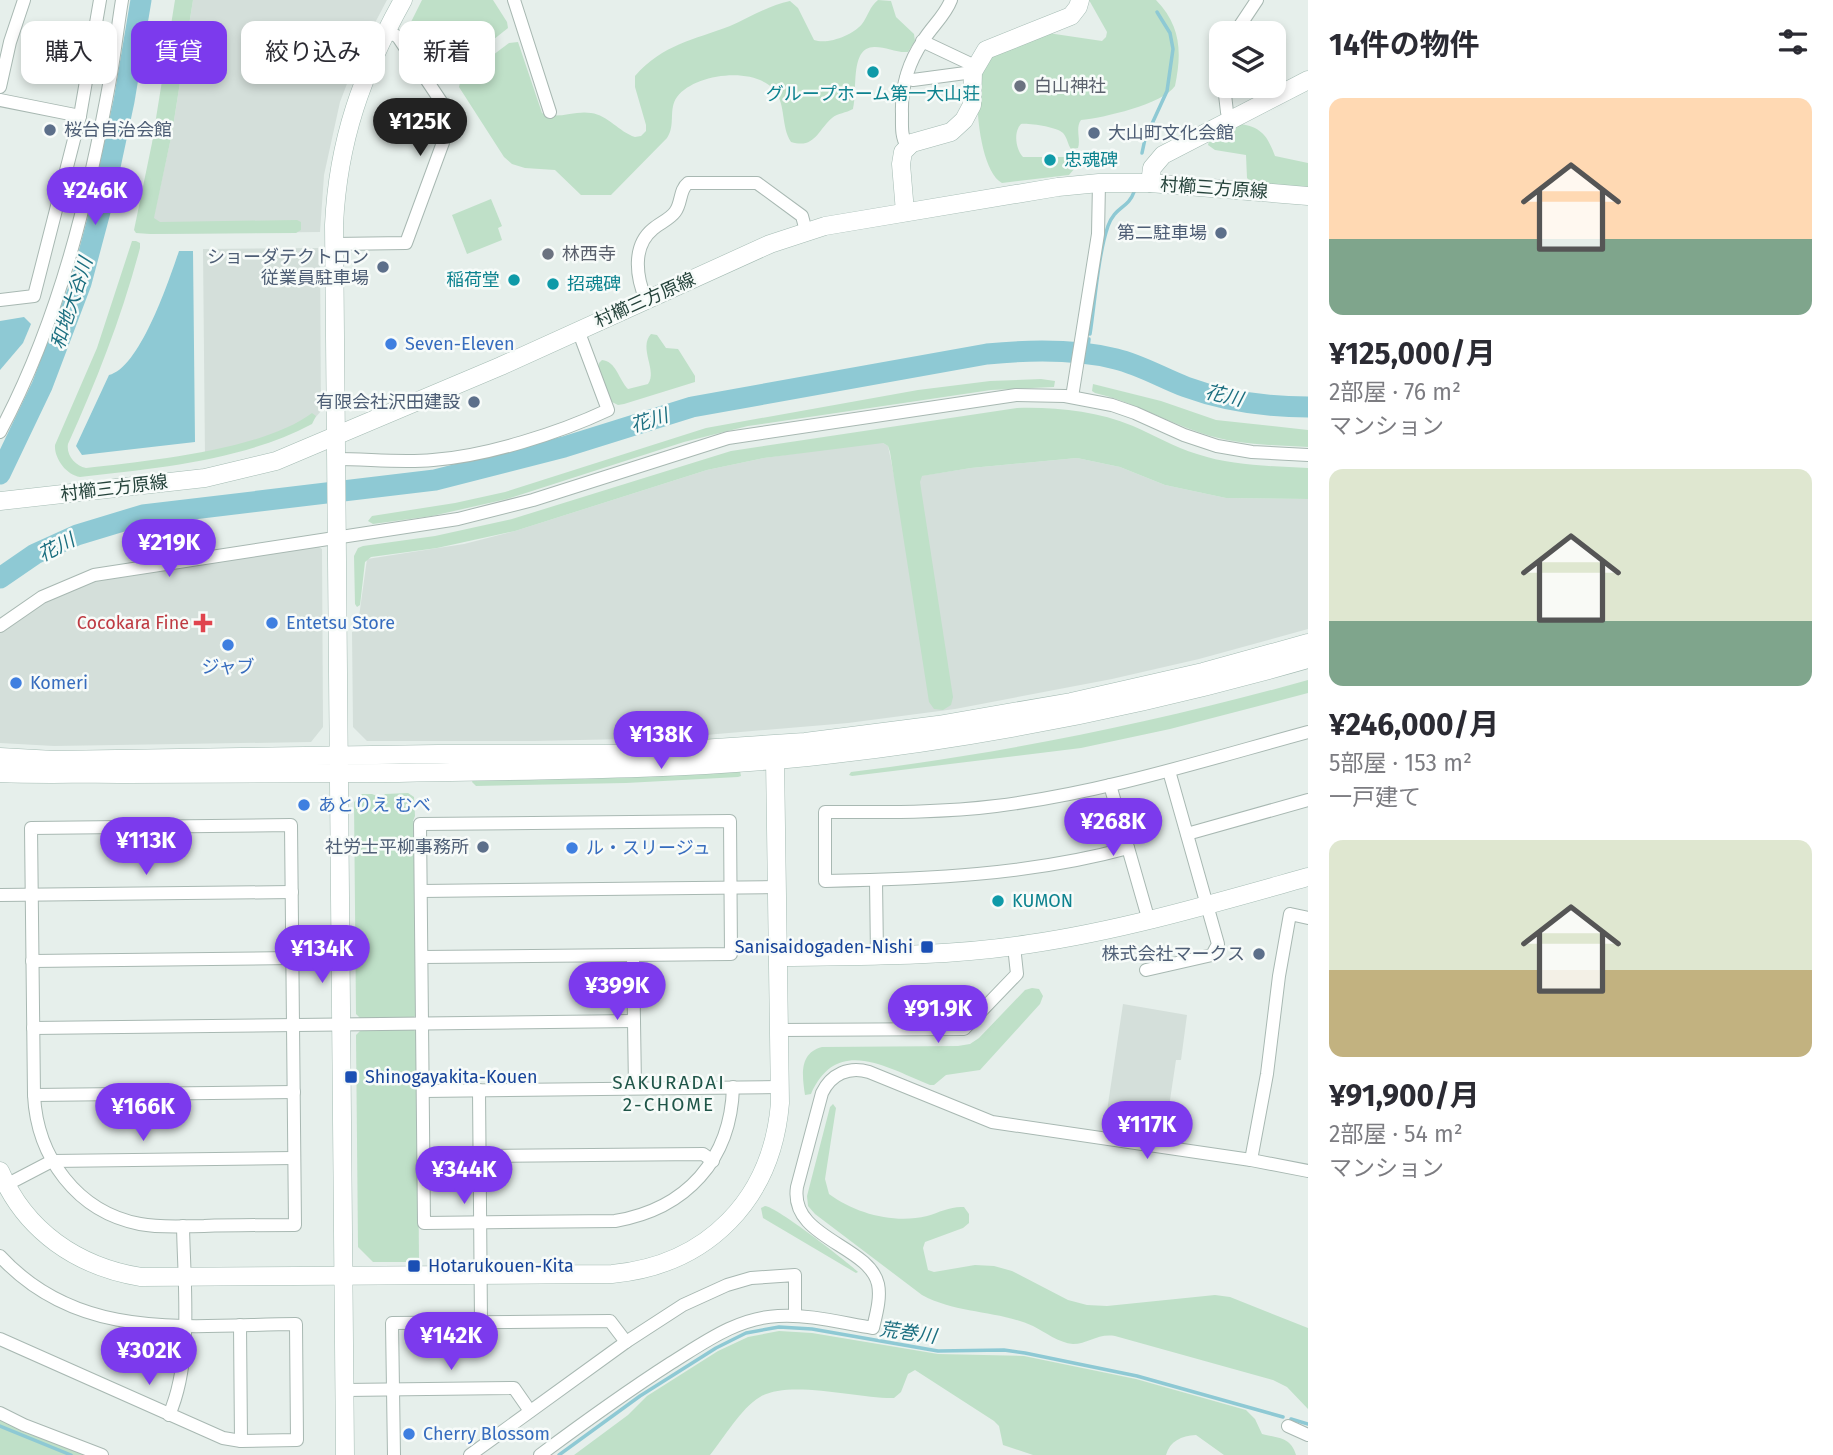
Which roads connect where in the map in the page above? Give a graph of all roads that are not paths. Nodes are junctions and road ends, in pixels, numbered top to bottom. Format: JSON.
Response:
{"nodes":[{"id":1,"x":24,"y":0,"type":"edge"},
{"id":2,"x":100,"y":0,"type":"edge"},
{"id":3,"x":122,"y":0,"type":"edge"},
{"id":4,"x":403,"y":0,"type":"edge"},
{"id":5,"x":514,"y":0,"type":"edge"},
{"id":6,"x":951,"y":0,"type":"edge"},
{"id":7,"x":1080,"y":0,"type":"edge"},
{"id":8,"x":1257,"y":0,"type":"edge"},
{"id":9,"x":1243,"y":21,"type":"edge"},
{"id":10,"x":386,"y":30,"type":"junction"},
{"id":11,"x":922,"y":41,"type":"junction"},
{"id":12,"x":974,"y":69,"type":"junction"},
{"id":13,"x":906,"y":78,"type":"junction"},
{"id":14,"x":1308,"y":80,"type":"edge"},
{"id":15,"x":0,"y":88,"type":"edge"},
{"id":16,"x":1225,"y":98,"type":"edge"},
{"id":17,"x":0,"y":100,"type":"edge"},
{"id":18,"x":550,"y":111,"type":"dead end"},
{"id":19,"x":80,"y":116,"type":"junction"},
{"id":20,"x":1231,"y":120,"type":"junction"},
{"id":21,"x":907,"y":146,"type":"junction"},
{"id":22,"x":1099,"y":183,"type":"junction"},
{"id":23,"x":1150,"y":183,"type":"junction"},
{"id":24,"x":1308,"y":196,"type":"edge"},
{"id":25,"x":905,"y":212,"type":"junction"},
{"id":26,"x":806,"y":230,"type":"junction"},
{"id":27,"x":334,"y":244,"type":"junction"},
{"id":28,"x":0,"y":300,"type":"edge"},
{"id":29,"x":646,"y":300,"type":"junction"},
{"id":30,"x":578,"y":330,"type":"junction"},
{"id":31,"x":1072,"y":397,"type":"junction"},
{"id":32,"x":0,"y":432,"type":"edge"},
{"id":33,"x":336,"y":437,"type":"junction"},
{"id":34,"x":1308,"y":454,"type":"edge"},
{"id":35,"x":336,"y":466,"type":"junction"},
{"id":36,"x":2,"y":501,"type":"edge"},
{"id":37,"x":337,"y":536,"type":"junction"},
{"id":38,"x":0,"y":626,"type":"edge"},
{"id":39,"x":1308,"y":643,"type":"edge"},
{"id":40,"x":1308,"y":659,"type":"edge"},
{"id":41,"x":1308,"y":732,"type":"edge"},
{"id":42,"x":339,"y":755,"type":"junction"},
{"id":43,"x":0,"y":758,"type":"edge"},
{"id":44,"x":775,"y":760,"type":"junction"},
{"id":45,"x":1169,"y":771,"type":"junction"},
{"id":46,"x":0,"y":773,"type":"edge"},
{"id":47,"x":339,"y":774,"type":"junction"},
{"id":48,"x":1110,"y":785,"type":"junction"},
{"id":49,"x":1308,"y":800,"type":"edge"},
{"id":50,"x":1186,"y":834,"type":"junction"},
{"id":51,"x":1128,"y":848,"type":"junction"},
{"id":52,"x":1308,"y":877,"type":"edge"},
{"id":53,"x":876,"y":880,"type":"junction"},
{"id":54,"x":731,"y":887,"type":"junction"},
{"id":55,"x":778,"y":887,"type":"junction"},
{"id":56,"x":421,"y":891,"type":"junction"},
{"id":57,"x":292,"y":892,"type":"junction"},
{"id":58,"x":0,"y":895,"type":"edge"},
{"id":59,"x":32,"y":895,"type":"junction"},
{"id":60,"x":1207,"y":905,"type":"junction"},
{"id":61,"x":1308,"y":918,"type":"edge"},
{"id":62,"x":1149,"y":921,"type":"junction"},
{"id":63,"x":1014,"y":946,"type":"junction"},
{"id":64,"x":633,"y":955,"type":"junction"},
{"id":65,"x":877,"y":956,"type":"junction"},
{"id":66,"x":422,"y":957,"type":"junction"},
{"id":67,"x":779,"y":957,"type":"junction"},
{"id":68,"x":292,"y":958,"type":"junction"},
{"id":69,"x":32,"y":961,"type":"junction"},
{"id":70,"x":1154,"y":972,"type":"dead end"},
{"id":71,"x":634,"y":1021,"type":"junction"},
{"id":72,"x":422,"y":1024,"type":"junction"},
{"id":73,"x":293,"y":1025,"type":"junction"},
{"id":74,"x":341,"y":1025,"type":"junction"},
{"id":75,"x":33,"y":1028,"type":"junction"},
{"id":76,"x":779,"y":1030,"type":"junction"},
{"id":77,"x":733,"y":1087,"type":"junction"},
{"id":78,"x":780,"y":1087,"type":"junction"},
{"id":79,"x":635,"y":1088,"type":"junction"},
{"id":80,"x":479,"y":1090,"type":"junction"},
{"id":81,"x":423,"y":1091,"type":"junction"},
{"id":82,"x":293,"y":1092,"type":"junction"},
{"id":83,"x":34,"y":1095,"type":"junction"},
{"id":84,"x":480,"y":1156,"type":"junction"},
{"id":85,"x":294,"y":1158,"type":"junction"},
{"id":86,"x":1251,"y":1160,"type":"junction"},
{"id":87,"x":52,"y":1161,"type":"junction"},
{"id":88,"x":713,"y":1161,"type":"junction"},
{"id":89,"x":1308,"y":1171,"type":"edge"},
{"id":90,"x":2,"y":1181,"type":"edge"},
{"id":91,"x":481,"y":1223,"type":"junction"},
{"id":92,"x":183,"y":1226,"type":"junction"},
{"id":93,"x":0,"y":1256,"type":"edge"},
{"id":94,"x":481,"y":1275,"type":"junction"},
{"id":95,"x":344,"y":1276,"type":"junction"},
{"id":96,"x":183,"y":1278,"type":"junction"},
{"id":97,"x":794,"y":1316,"type":"junction"},
{"id":98,"x":481,"y":1322,"type":"junction"},
{"id":99,"x":184,"y":1325,"type":"junction"},
{"id":100,"x":240,"y":1325,"type":"junction"},
{"id":101,"x":0,"y":1339,"type":"edge"},
{"id":102,"x":626,"y":1342,"type":"junction"},
{"id":103,"x":393,"y":1389,"type":"junction"},
{"id":104,"x":345,"y":1390,"type":"junction"},
{"id":105,"x":530,"y":1411,"type":"junction"},
{"id":106,"x":0,"y":1413,"type":"edge"},
{"id":107,"x":169,"y":1415,"type":"junction"},
{"id":108,"x":1288,"y":1426,"type":"dead end"},
{"id":109,"x":1308,"y":1435,"type":"edge"},
{"id":110,"x":241,"y":1441,"type":"junction"},
{"id":111,"x":102,"y":1455,"type":"edge"},
{"id":112,"x":345,"y":1455,"type":"edge"},
{"id":113,"x":394,"y":1455,"type":"edge"},
{"id":114,"x":470,"y":1455,"type":"edge"},
{"id":115,"x":540,"y":1455,"type":"edge"}],
"edges":[{"from":1,"to":15,"type":"street"},
{"from":2,"to":19,"type":"street"},
{"from":3,"to":32,"type":"street"},
{"from":4,"to":10,"type":"street"},
{"from":5,"to":18,"type":"street"},
{"from":6,"to":11,"type":"street"},
{"from":7,"to":12,"type":"street"},
{"from":8,"to":9,"type":"street"},
{"from":10,"to":27,"type":"street"},
{"from":10,"to":27,"type":"street"},
{"from":11,"to":12,"type":"street"},
{"from":11,"to":13,"type":"street"},
{"from":12,"to":13,"type":"street"},
{"from":12,"to":21,"type":"street"},
{"from":13,"to":21,"type":"street"},
{"from":14,"to":20,"type":"street"},
{"from":16,"to":20,"type":"street"},
{"from":17,"to":19,"type":"street"},
{"from":19,"to":28,"type":"street"},
{"from":20,"to":23,"type":"street"},
{"from":21,"to":25,"type":"street"},
{"from":22,"to":23,"type":"street","name":"村櫛三方原線"},
{"from":22,"to":25,"type":"street","name":"村櫛三方原線"},
{"from":22,"to":31,"type":"street"},
{"from":23,"to":24,"type":"street","name":"村櫛三方原線"},
{"from":25,"to":26,"type":"street","name":"村櫛三方原線"},
{"from":26,"to":29,"type":"street","name":"村櫛三方原線"},
{"from":26,"to":29,"type":"street"},
{"from":27,"to":33,"type":"street"},
{"from":29,"to":30,"type":"street","name":"村櫛三方原線"},
{"from":30,"to":33,"type":"street","name":"村櫛三方原線"},
{"from":30,"to":35,"type":"street"},
{"from":31,"to":34,"type":"street"},
{"from":31,"to":37,"type":"street"},
{"from":33,"to":35,"type":"street"},
{"from":33,"to":36,"type":"street","name":"村櫛三方原線"},
{"from":35,"to":37,"type":"street"},
{"from":37,"to":38,"type":"street"},
{"from":37,"to":42,"type":"street"},
{"from":39,"to":42,"type":"street"},
{"from":40,"to":44,"type":"street"},
{"from":41,"to":45,"type":"street"},
{"from":42,"to":43,"type":"street"},
{"from":42,"to":47,"type":"street"},
{"from":44,"to":47,"type":"street"},
{"from":44,"to":55,"type":"street"},
{"from":45,"to":48,"type":"street"},
{"from":45,"to":50,"type":"street"},
{"from":46,"to":47,"type":"street"},
{"from":47,"to":74,"type":"street"},
{"from":48,"to":51,"type":"street"},
{"from":48,"to":53,"type":"street"},
{"from":49,"to":50,"type":"street"},
{"from":50,"to":60,"type":"street"},
{"from":51,"to":53,"type":"street"},
{"from":51,"to":62,"type":"street"},
{"from":52,"to":60,"type":"street"},
{"from":53,"to":65,"type":"street"},
{"from":54,"to":55,"type":"street"},
{"from":54,"to":56,"type":"street"},
{"from":54,"to":56,"type":"street"},
{"from":54,"to":64,"type":"street"},
{"from":55,"to":67,"type":"street"},
{"from":56,"to":66,"type":"street"},
{"from":57,"to":59,"type":"street"},
{"from":57,"to":59,"type":"street"},
{"from":57,"to":68,"type":"street"},
{"from":58,"to":59,"type":"street"},
{"from":59,"to":69,"type":"street"},
{"from":60,"to":62,"type":"street"},
{"from":60,"to":70,"type":"street"},
{"from":61,"to":86,"type":"street"},
{"from":62,"to":63,"type":"street"},
{"from":63,"to":65,"type":"street"},
{"from":63,"to":76,"type":"street"},
{"from":64,"to":66,"type":"street"},
{"from":64,"to":71,"type":"street"},
{"from":65,"to":67,"type":"street"},
{"from":66,"to":72,"type":"street"},
{"from":67,"to":76,"type":"street"},
{"from":68,"to":69,"type":"street"},
{"from":68,"to":73,"type":"street"},
{"from":69,"to":75,"type":"street"},
{"from":71,"to":72,"type":"street"},
{"from":71,"to":79,"type":"street"},
{"from":72,"to":74,"type":"street"},
{"from":72,"to":81,"type":"street"},
{"from":73,"to":74,"type":"street"},
{"from":73,"to":75,"type":"street"},
{"from":73,"to":82,"type":"street"},
{"from":74,"to":95,"type":"street"},
{"from":75,"to":83,"type":"street"},
{"from":76,"to":78,"type":"street"},
{"from":77,"to":78,"type":"street"},
{"from":77,"to":79,"type":"street"},
{"from":77,"to":88,"type":"street"},
{"from":78,"to":94,"type":"street"},
{"from":79,"to":80,"type":"street"},
{"from":80,"to":81,"type":"street"},
{"from":80,"to":84,"type":"street"},
{"from":81,"to":91,"type":"street"},
{"from":82,"to":83,"type":"street"},
{"from":82,"to":85,"type":"street"},
{"from":83,"to":87,"type":"street"},
{"from":84,"to":88,"type":"street"},
{"from":84,"to":91,"type":"street"},
{"from":85,"to":87,"type":"street"},
{"from":85,"to":92,"type":"street"},
{"from":86,"to":89,"type":"street"},
{"from":86,"to":97,"type":"street"},
{"from":87,"to":90,"type":"street"},
{"from":87,"to":92,"type":"street"},
{"from":88,"to":91,"type":"street"},
{"from":90,"to":96,"type":"street"},
{"from":91,"to":94,"type":"street"},
{"from":92,"to":96,"type":"street"},
{"from":93,"to":99,"type":"street"},
{"from":94,"to":95,"type":"street"},
{"from":94,"to":98,"type":"street"},
{"from":95,"to":96,"type":"street"},
{"from":95,"to":104,"type":"street"},
{"from":96,"to":99,"type":"street"},
{"from":97,"to":102,"type":"street"},
{"from":97,"to":115,"type":"street"},
{"from":98,"to":102,"type":"street"},
{"from":98,"to":103,"type":"street"},
{"from":99,"to":100,"type":"street"},
{"from":99,"to":107,"type":"street"},
{"from":100,"to":110,"type":"street"},
{"from":100,"to":110,"type":"street"},
{"from":101,"to":107,"type":"street"},
{"from":102,"to":105,"type":"street"},
{"from":103,"to":104,"type":"street"},
{"from":103,"to":105,"type":"street"},
{"from":103,"to":113,"type":"street"},
{"from":104,"to":112,"type":"street"},
{"from":105,"to":114,"type":"street"},
{"from":106,"to":111,"type":"street"},
{"from":107,"to":110,"type":"street"},
{"from":108,"to":109,"type":"street"}]}
